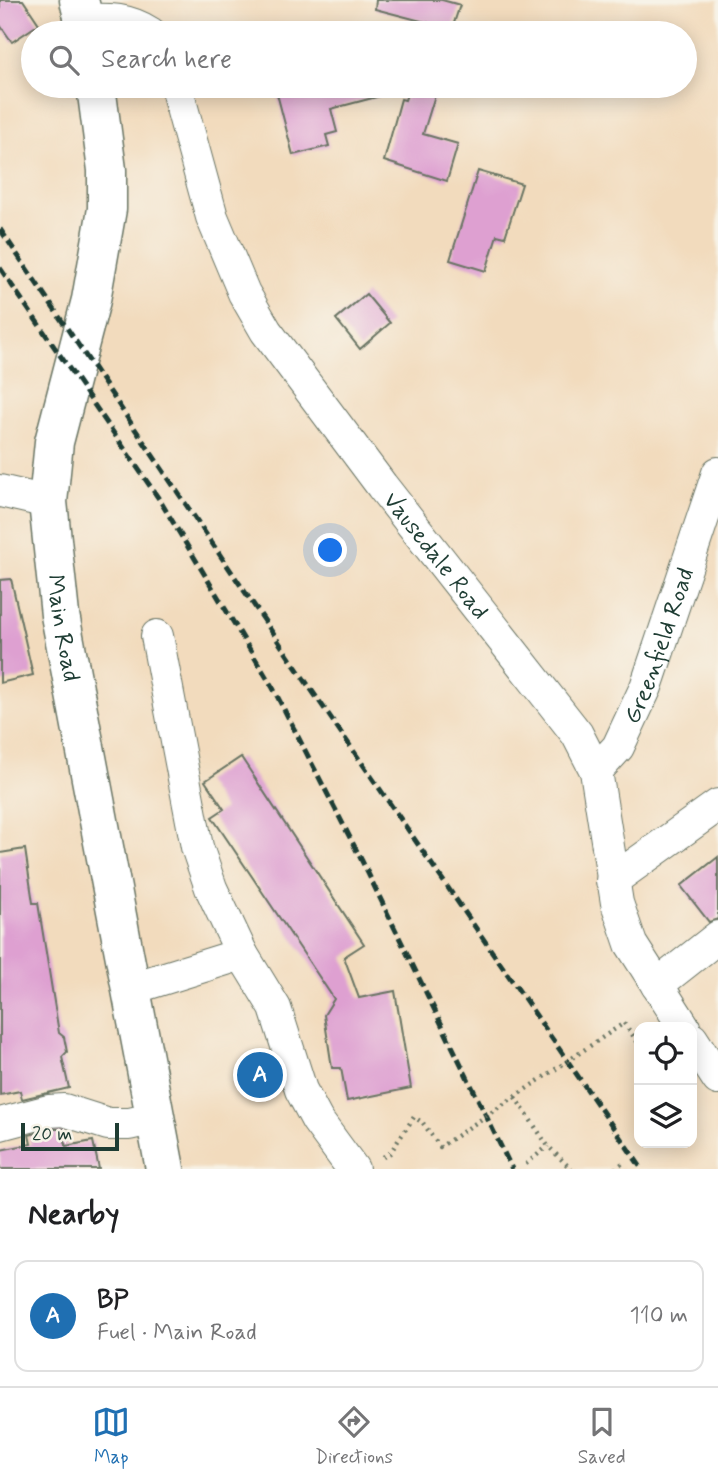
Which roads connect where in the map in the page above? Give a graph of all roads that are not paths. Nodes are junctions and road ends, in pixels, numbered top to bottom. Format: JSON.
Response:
{"nodes":[{"id":1,"x":83,"y":18,"type":"edge"},
{"id":2,"x":125,"y":21,"type":"edge"},
{"id":3,"x":98,"y":98,"type":"edge"},
{"id":4,"x":179,"y":98,"type":"edge"},
{"id":5,"x":718,"y":473,"type":"edge"},
{"id":6,"x":0,"y":491,"type":"edge"},
{"id":7,"x":48,"y":502,"type":"junction"},
{"id":8,"x":157,"y":636,"type":"dead end"},
{"id":9,"x":596,"y":771,"type":"junction"},
{"id":10,"x":718,"y":805,"type":"edge"},
{"id":11,"x":612,"y":881,"type":"junction"},
{"id":12,"x":718,"y":937,"type":"edge"},
{"id":13,"x":242,"y":954,"type":"junction"},
{"id":14,"x":657,"y":985,"type":"junction"},
{"id":15,"x":133,"y":988,"type":"junction"},
{"id":16,"x":681,"y":1022,"type":"edge"},
{"id":17,"x":697,"y":1047,"type":"edge"},
{"id":18,"x":718,"y":1079,"type":"edge"},
{"id":19,"x":156,"y":1118,"type":"junction"},
{"id":20,"x":0,"y":1124,"type":"edge"},
{"id":21,"x":363,"y":1166,"type":"edge"},
{"id":22,"x":165,"y":1169,"type":"edge"}],
"edges":[{"from":1,"to":2,"type":"street"},
{"from":3,"to":7,"type":"main road","name":"Main Road"},
{"from":4,"to":9,"type":"street","name":"Vausedale Road"},
{"from":5,"to":9,"type":"street","name":"Greenfield Road"},
{"from":6,"to":7,"type":"street"},
{"from":7,"to":15,"type":"main road","name":"Main Road"},
{"from":8,"to":13,"type":"street"},
{"from":9,"to":11,"type":"street","name":"Vausedale Road"},
{"from":10,"to":11,"type":"street"},
{"from":11,"to":14,"type":"street","name":"Vausedale Road"},
{"from":12,"to":14,"type":"street"},
{"from":13,"to":15,"type":"street"},
{"from":13,"to":21,"type":"street"},
{"from":14,"to":16,"type":"street","name":"Vausedale Road"},
{"from":15,"to":19,"type":"main road","name":"Main Road"},
{"from":17,"to":18,"type":"street"},
{"from":19,"to":20,"type":"street"},
{"from":19,"to":22,"type":"main road","name":"Main Road"}]}
